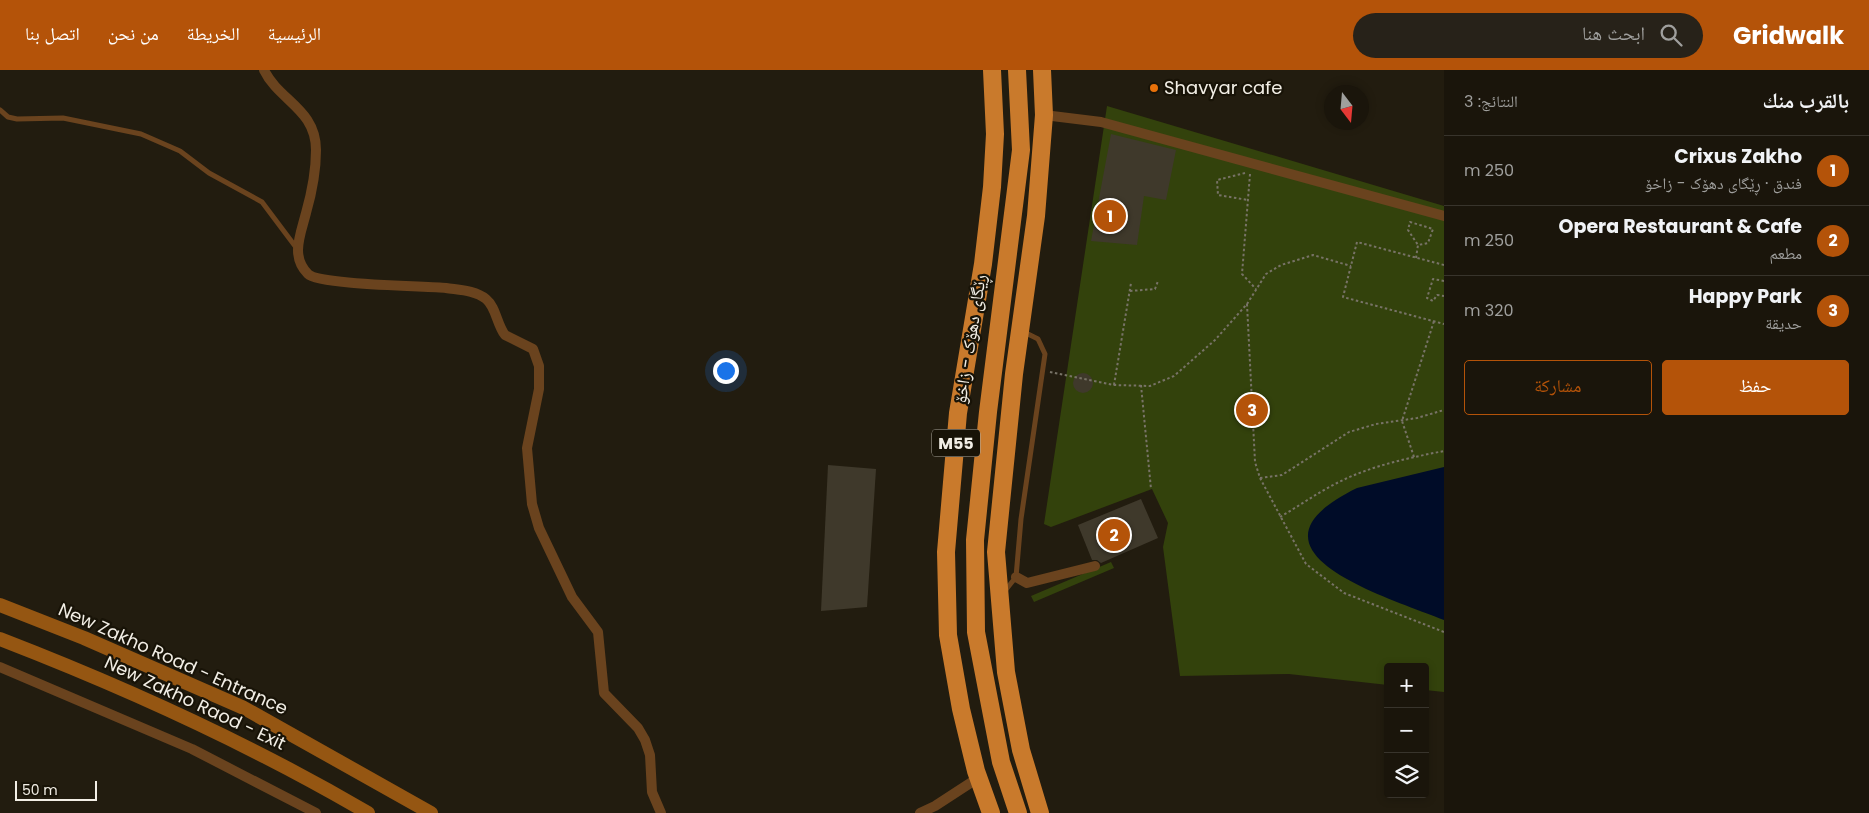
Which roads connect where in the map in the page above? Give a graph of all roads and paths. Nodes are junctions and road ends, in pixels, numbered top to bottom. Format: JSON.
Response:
{"nodes":[{"id":1,"x":264,"y":70,"type":"edge"},
{"id":2,"x":992,"y":70,"type":"edge"},
{"id":3,"x":1042,"y":70,"type":"edge"},
{"id":4,"x":1018,"y":71,"type":"edge"},
{"id":5,"x":0,"y":110,"type":"edge"},
{"id":6,"x":1044,"y":115,"type":"junction"},
{"id":7,"x":1248,"y":200,"type":"junction"},
{"id":8,"x":1444,"y":216,"type":"edge"},
{"id":9,"x":1418,"y":245,"type":"junction"},
{"id":10,"x":298,"y":250,"type":"junction"},
{"id":11,"x":1416,"y":258,"type":"junction"},
{"id":12,"x":1444,"y":265,"type":"edge"},
{"id":13,"x":1351,"y":266,"type":"junction"},
{"id":14,"x":1158,"y":281,"type":"dead end"},
{"id":15,"x":1444,"y":281,"type":"edge"},
{"id":16,"x":1131,"y":283,"type":"dead end"},
{"id":17,"x":1256,"y":289,"type":"junction"},
{"id":18,"x":1130,"y":291,"type":"junction"},
{"id":19,"x":1444,"y":296,"type":"edge"},
{"id":20,"x":1248,"y":304,"type":"junction"},
{"id":21,"x":1434,"y":321,"type":"junction"},
{"id":22,"x":1444,"y":324,"type":"edge"},
{"id":23,"x":1020,"y":330,"type":"junction"},
{"id":24,"x":1042,"y":371,"type":"junction"},
{"id":25,"x":1114,"y":385,"type":"junction"},
{"id":26,"x":1141,"y":385,"type":"junction"},
{"id":27,"x":1444,"y":410,"type":"edge"},
{"id":28,"x":1402,"y":421,"type":"junction"},
{"id":29,"x":1444,"y":451,"type":"edge"},
{"id":30,"x":1414,"y":457,"type":"junction"},
{"id":31,"x":1260,"y":478,"type":"junction"},
{"id":32,"x":1152,"y":489,"type":"dead end"},
{"id":33,"x":1280,"y":517,"type":"junction"},
{"id":34,"x":1095,"y":566,"type":"dead end"},
{"id":35,"x":1016,"y":577,"type":"junction"},
{"id":36,"x":998,"y":598,"type":"junction"},
{"id":37,"x":0,"y":605,"type":"edge"},
{"id":38,"x":1444,"y":632,"type":"edge"},
{"id":39,"x":0,"y":639,"type":"edge"},
{"id":40,"x":0,"y":667,"type":"edge"},
{"id":41,"x":1006,"y":672,"type":"junction"},
{"id":42,"x":983,"y":676,"type":"junction"},
{"id":43,"x":978,"y":778,"type":"junction"},
{"id":44,"x":316,"y":813,"type":"edge"},
{"id":45,"x":368,"y":813,"type":"edge"},
{"id":46,"x":432,"y":813,"type":"edge"},
{"id":47,"x":662,"y":813,"type":"edge"},
{"id":48,"x":920,"y":813,"type":"edge"},
{"id":49,"x":991,"y":813,"type":"edge"},
{"id":50,"x":1018,"y":813,"type":"edge"},
{"id":51,"x":1040,"y":813,"type":"edge"}],
"edges":[{"from":1,"to":10,"type":"street"},
{"from":2,"to":43,"type":"highway","name":"ڕێگای دهۆک - زاخۆ","number":"M55"},
{"from":3,"to":6,"type":"highway"},
{"from":4,"to":42,"type":"highway","name":"ڕێگای دهۆک - زاخۆ","number":"M55"},
{"from":5,"to":10,"type":"lane"},
{"from":6,"to":8,"type":"street"},
{"from":6,"to":23,"type":"highway"},
{"from":7,"to":7,"type":"path"},
{"from":7,"to":17,"type":"path"},
{"from":9,"to":9,"type":"path"},
{"from":9,"to":11,"type":"path"},
{"from":10,"to":47,"type":"street"},
{"from":11,"to":12,"type":"path"},
{"from":11,"to":13,"type":"path"},
{"from":13,"to":17,"type":"path"},
{"from":13,"to":21,"type":"path"},
{"from":14,"to":18,"type":"path"},
{"from":15,"to":19,"type":"path"},
{"from":16,"to":18,"type":"path"},
{"from":17,"to":20,"type":"path"},
{"from":18,"to":25,"type":"path"},
{"from":20,"to":26,"type":"path"},
{"from":20,"to":31,"type":"path"},
{"from":21,"to":22,"type":"path"},
{"from":21,"to":28,"type":"path"},
{"from":23,"to":24,"type":"lane"},
{"from":23,"to":36,"type":"highway"},
{"from":24,"to":25,"type":"path"},
{"from":24,"to":35,"type":"lane"},
{"from":25,"to":26,"type":"path"},
{"from":26,"to":32,"type":"path"},
{"from":27,"to":28,"type":"path"},
{"from":28,"to":30,"type":"path"},
{"from":28,"to":31,"type":"path"},
{"from":29,"to":30,"type":"path"},
{"from":30,"to":33,"type":"path"},
{"from":31,"to":33,"type":"path"},
{"from":33,"to":38,"type":"path"},
{"from":34,"to":35,"type":"street"},
{"from":35,"to":36,"type":"lane"},
{"from":36,"to":41,"type":"highway"},
{"from":37,"to":46,"type":"main road","name":"New Zakho Road - Entrance"},
{"from":39,"to":45,"type":"main road","name":"New Zakho Raod - Exit"},
{"from":40,"to":44,"type":"street"},
{"from":41,"to":42,"type":"highway"},
{"from":41,"to":51,"type":"highway"},
{"from":42,"to":50,"type":"highway","name":"ڕێگای دهۆک - زاخۆ","number":"M55"},
{"from":43,"to":48,"type":"street"},
{"from":43,"to":49,"type":"highway","name":"ڕێگای دهۆک - زاخۆ","number":"M55"}]}
